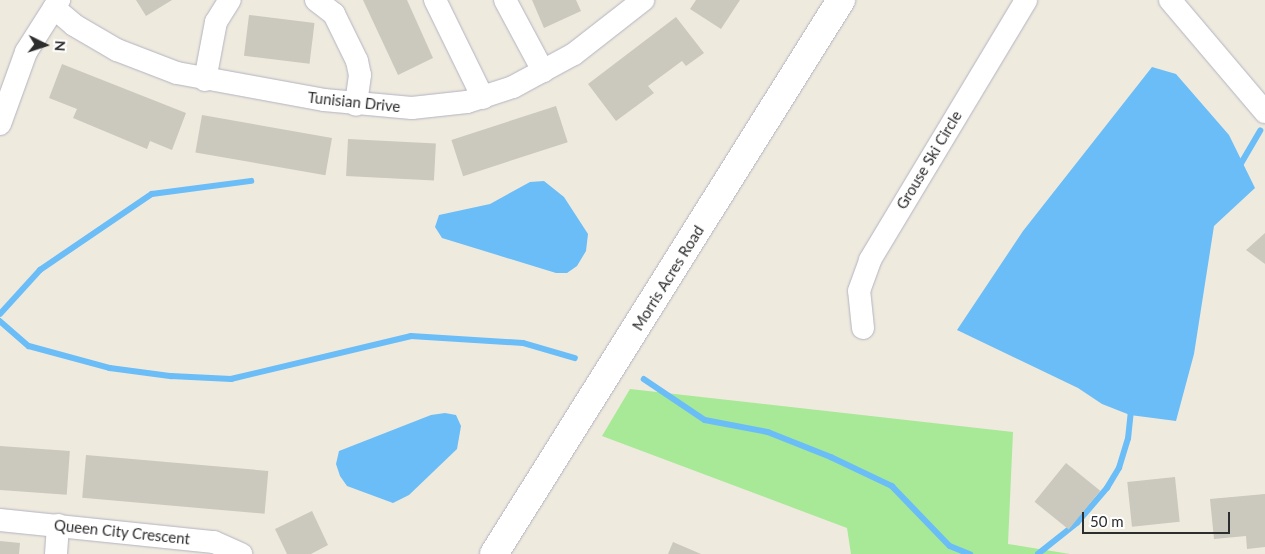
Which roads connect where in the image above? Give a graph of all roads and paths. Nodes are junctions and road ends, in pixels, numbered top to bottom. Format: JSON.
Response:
{"nodes":[{"id":1,"x":230,"y":0,"type":"edge"},
{"id":2,"x":316,"y":0,"type":"edge"},
{"id":3,"x":435,"y":0,"type":"edge"},
{"id":4,"x":505,"y":0,"type":"edge"},
{"id":5,"x":643,"y":0,"type":"edge"},
{"id":6,"x":841,"y":0,"type":"edge"},
{"id":7,"x":1026,"y":0,"type":"edge"},
{"id":8,"x":1170,"y":0,"type":"edge"},
{"id":9,"x":57,"y":4,"type":"edge"},
{"id":10,"x":620,"y":8,"type":"edge"},
{"id":11,"x":543,"y":72,"type":"junction"},
{"id":12,"x":205,"y":80,"type":"junction"},
{"id":13,"x":483,"y":98,"type":"junction"},
{"id":14,"x":356,"y":104,"type":"junction"},
{"id":15,"x":1265,"y":112,"type":"edge"},
{"id":16,"x":0,"y":124,"type":"edge"},
{"id":17,"x":863,"y":328,"type":"dead end"},
{"id":18,"x":0,"y":520,"type":"edge"},
{"id":19,"x":58,"y":525,"type":"junction"},
{"id":20,"x":56,"y":554,"type":"edge"},
{"id":21,"x":241,"y":554,"type":"edge"},
{"id":22,"x":494,"y":554,"type":"edge"}],
"edges":[{"from":1,"to":12,"type":"street"},
{"from":2,"to":14,"type":"street"},
{"from":3,"to":13,"type":"street"},
{"from":4,"to":11,"type":"street"},
{"from":5,"to":10,"type":"street","name":"Tunisian Drive"},
{"from":6,"to":22,"type":"street","name":"Morris Acres Road"},
{"from":7,"to":17,"type":"street","name":"Grouse Ski Circle"},
{"from":8,"to":15,"type":"street"},
{"from":9,"to":12,"type":"street","name":"Tunisian Drive"},
{"from":9,"to":16,"type":"street"},
{"from":10,"to":11,"type":"street","name":"Tunisian Drive"},
{"from":11,"to":13,"type":"street","name":"Tunisian Drive"},
{"from":12,"to":14,"type":"street","name":"Tunisian Drive"},
{"from":13,"to":14,"type":"street","name":"Tunisian Drive"},
{"from":18,"to":19,"type":"street","name":"Queen City Crescent"},
{"from":19,"to":20,"type":"street"},
{"from":19,"to":21,"type":"street","name":"Queen City Crescent"}]}
